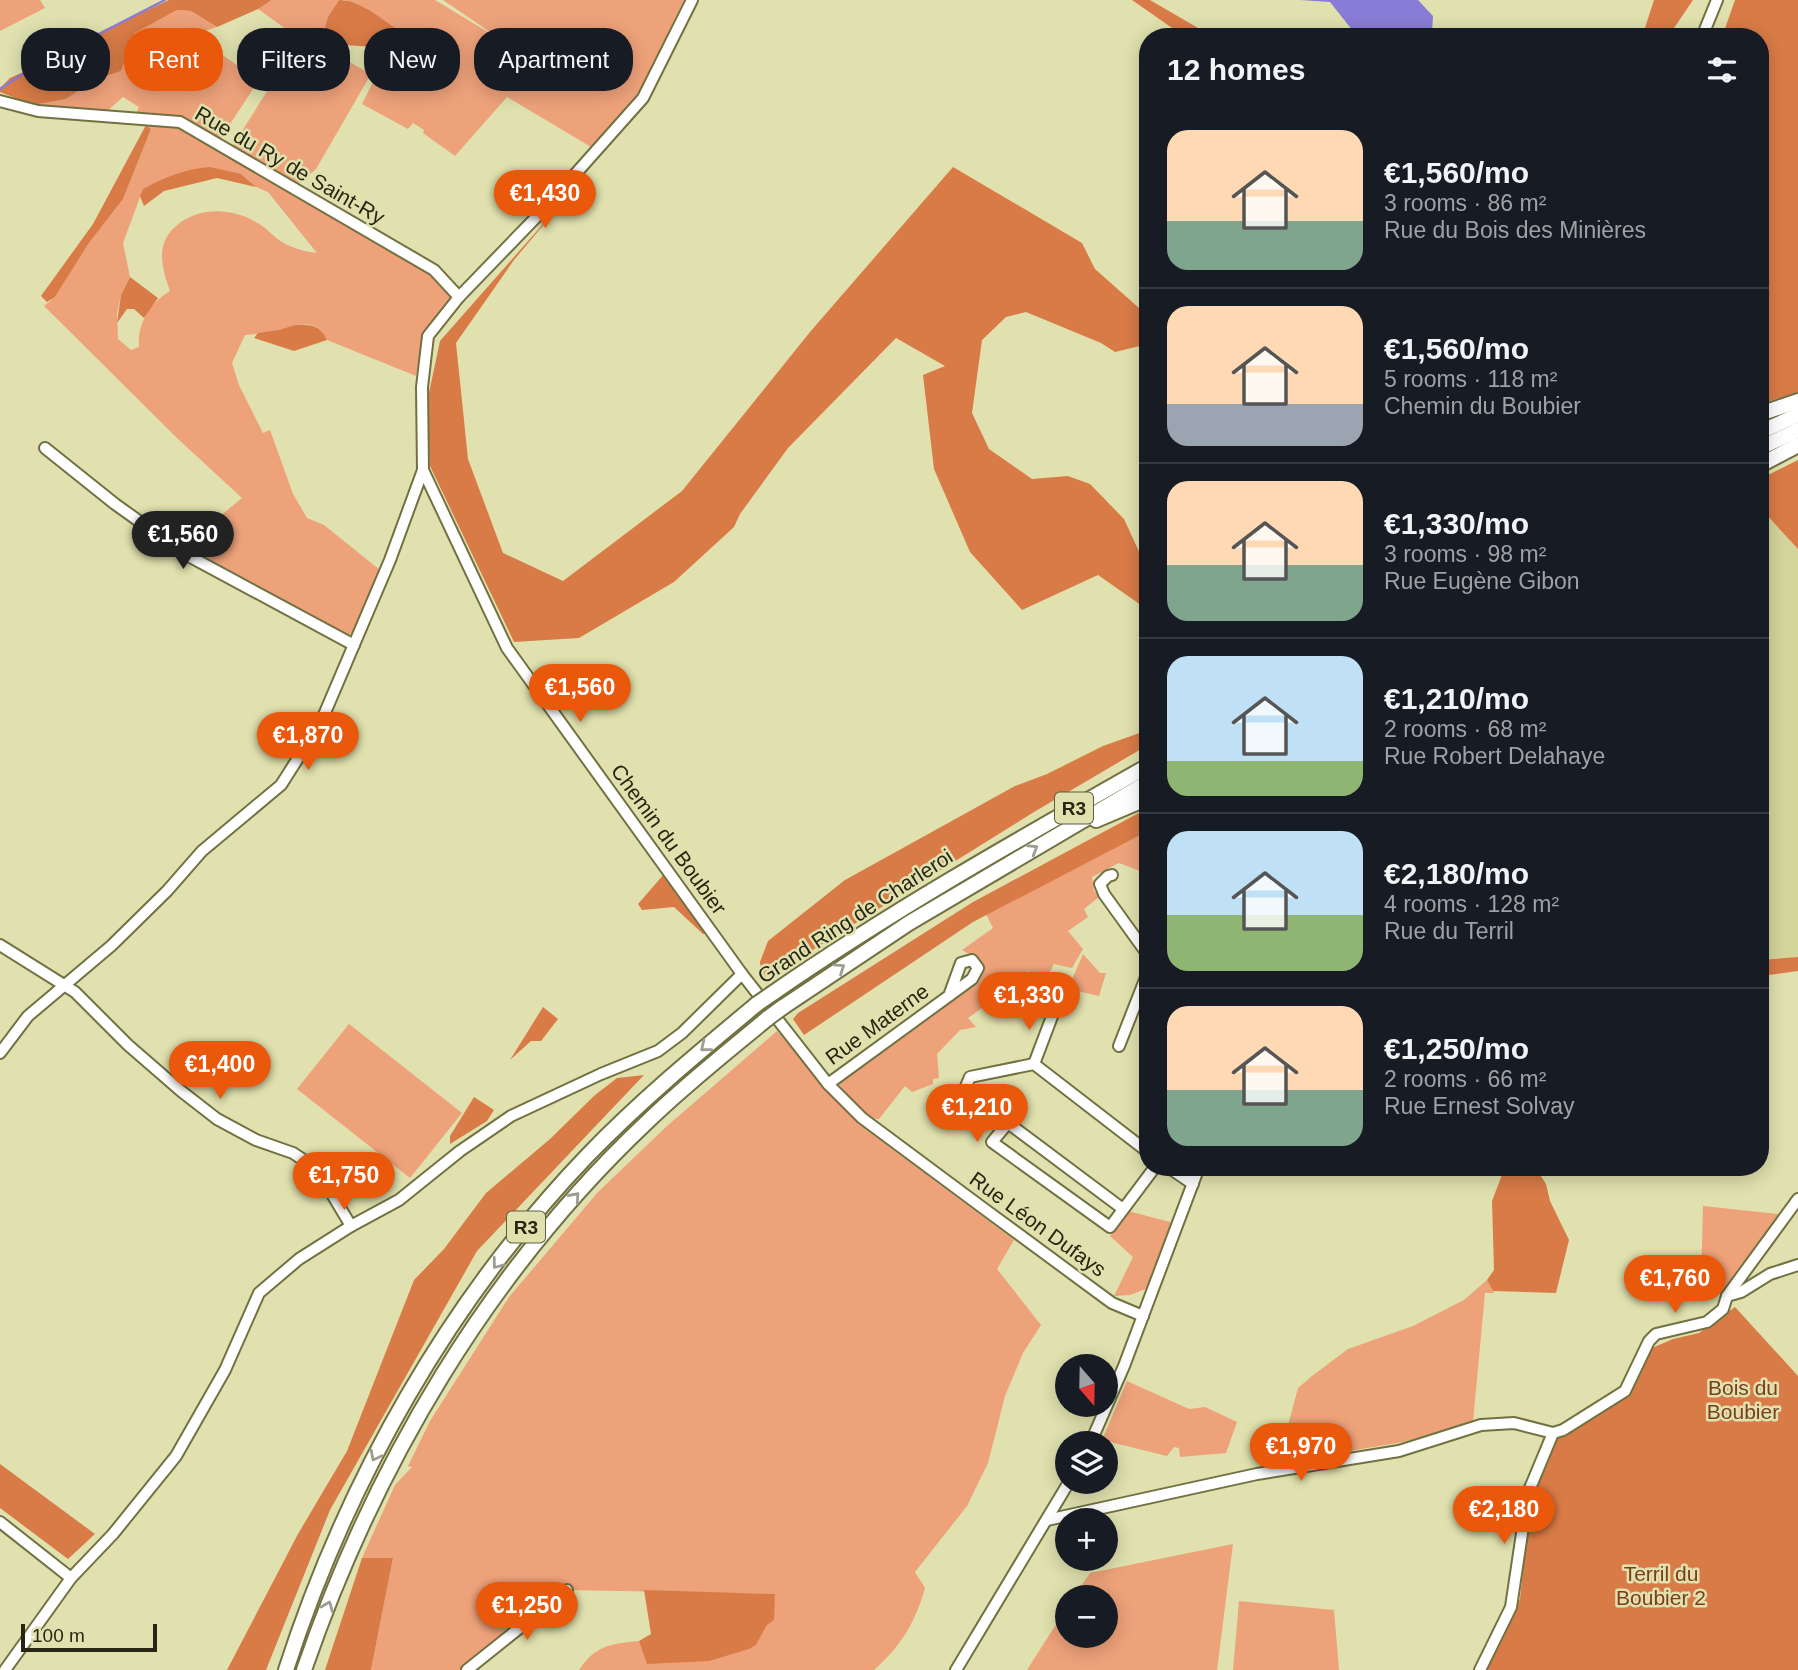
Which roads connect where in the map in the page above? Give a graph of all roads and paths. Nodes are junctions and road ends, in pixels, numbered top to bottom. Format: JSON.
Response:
{"nodes":[{"id":1,"x":692,"y":0,"type":"edge"},
{"id":2,"x":1717,"y":0,"type":"edge"},
{"id":3,"x":1706,"y":28,"type":"edge"},
{"id":4,"x":0,"y":101,"type":"edge"},
{"id":5,"x":459,"y":297,"type":"junction"},
{"id":6,"x":1798,"y":401,"type":"edge"},
{"id":7,"x":1769,"y":411,"type":"edge"},
{"id":8,"x":1798,"y":415,"type":"edge"},
{"id":9,"x":1769,"y":428,"type":"edge"},
{"id":10,"x":1798,"y":430,"type":"edge"},
{"id":11,"x":1769,"y":444,"type":"edge"},
{"id":12,"x":1798,"y":445,"type":"edge"},
{"id":13,"x":45,"y":448,"type":"dead end"},
{"id":14,"x":1769,"y":460,"type":"edge"},
{"id":15,"x":423,"y":470,"type":"junction"},
{"id":16,"x":354,"y":645,"type":"junction"},
{"id":17,"x":1139,"y":771,"type":"edge"},
{"id":18,"x":1139,"y":787,"type":"edge"},
{"id":19,"x":1139,"y":803,"type":"edge"},
{"id":20,"x":1062,"y":832,"type":"junction"},
{"id":21,"x":1112,"y":875,"type":"dead end"},
{"id":22,"x":1139,"y":943,"type":"edge"},
{"id":23,"x":0,"y":945,"type":"edge"},
{"id":24,"x":742,"y":974,"type":"junction"},
{"id":25,"x":66,"y":985,"type":"junction"},
{"id":26,"x":1049,"y":992,"type":"dead end"},
{"id":27,"x":1139,"y":995,"type":"edge"},
{"id":28,"x":949,"y":996,"type":"dead end"},
{"id":29,"x":1119,"y":1046,"type":"dead end"},
{"id":30,"x":0,"y":1052,"type":"edge"},
{"id":31,"x":1034,"y":1064,"type":"junction"},
{"id":32,"x":828,"y":1084,"type":"junction"},
{"id":33,"x":964,"y":1091,"type":"dead end"},
{"id":34,"x":1139,"y":1145,"type":"edge"},
{"id":35,"x":1148,"y":1176,"type":"edge"},
{"id":36,"x":1181,"y":1176,"type":"edge"},
{"id":37,"x":1195,"y":1176,"type":"edge"},
{"id":38,"x":1192,"y":1184,"type":"junction"},
{"id":39,"x":1798,"y":1199,"type":"edge"},
{"id":40,"x":1123,"y":1209,"type":"junction"},
{"id":41,"x":351,"y":1226,"type":"junction"},
{"id":42,"x":1798,"y":1265,"type":"edge"},
{"id":43,"x":1727,"y":1296,"type":"junction"},
{"id":44,"x":1143,"y":1316,"type":"junction"},
{"id":45,"x":1095,"y":1431,"type":"edge"},
{"id":46,"x":1553,"y":1433,"type":"junction"},
{"id":47,"x":1062,"y":1494,"type":"edge"},
{"id":48,"x":1047,"y":1520,"type":"junction"},
{"id":49,"x":0,"y":1522,"type":"edge"},
{"id":50,"x":71,"y":1578,"type":"junction"},
{"id":51,"x":566,"y":1590,"type":"dead end"},
{"id":52,"x":5,"y":1670,"type":"edge"},
{"id":53,"x":286,"y":1670,"type":"edge"},
{"id":54,"x":304,"y":1670,"type":"edge"},
{"id":55,"x":467,"y":1670,"type":"edge"},
{"id":56,"x":956,"y":1670,"type":"edge"},
{"id":57,"x":1480,"y":1670,"type":"edge"}],
"edges":[{"from":1,"to":5,"type":"street"},
{"from":2,"to":3,"type":"street"},
{"from":4,"to":5,"type":"street","name":"Rue du Ry de Saint-Ry"},
{"from":5,"to":15,"type":"street"},
{"from":6,"to":7,"type":"highway"},
{"from":8,"to":9,"type":"highway"},
{"from":10,"to":11,"type":"highway"},
{"from":12,"to":14,"type":"highway"},
{"from":13,"to":16,"type":"street"},
{"from":15,"to":16,"type":"street"},
{"from":15,"to":24,"type":"street","name":"Chemin du Boubier"},
{"from":16,"to":25,"type":"street"},
{"from":17,"to":53,"type":"highway","name":"Grand Ring de Charleroi","number":"R3","one_way":true,"bridge":true},
{"from":18,"to":20,"type":"highway","name":"Grand Ring de Charleroi","number":"R3"},
{"from":19,"to":20,"type":"highway"},
{"from":54,"to":20,"type":"highway","name":"Grand Ring de Charleroi","number":"R3","one_way":true,"bridge":true},
{"from":21,"to":22,"type":"street"},
{"from":23,"to":25,"type":"street"},
{"from":24,"to":32,"type":"street","name":"Rue Léon Dufays"},
{"from":24,"to":41,"type":"street"},
{"from":25,"to":30,"type":"street"},
{"from":25,"to":41,"type":"street"},
{"from":26,"to":31,"type":"street"},
{"from":27,"to":29,"type":"street"},
{"from":28,"to":32,"type":"street","name":"Rue Materne"},
{"from":31,"to":33,"type":"street"},
{"from":31,"to":34,"type":"street"},
{"from":32,"to":44,"type":"street","name":"Rue Léon Dufays"},
{"from":35,"to":40,"type":"street"},
{"from":36,"to":38,"type":"street"},
{"from":37,"to":38,"type":"street"},
{"from":38,"to":44,"type":"street"},
{"from":39,"to":43,"type":"street"},
{"from":40,"to":40,"type":"street"},
{"from":41,"to":50,"type":"street"},
{"from":42,"to":43,"type":"street"},
{"from":43,"to":46,"type":"street"},
{"from":44,"to":45,"type":"street"},
{"from":46,"to":48,"type":"street"},
{"from":46,"to":57,"type":"street"},
{"from":47,"to":48,"type":"street"},
{"from":48,"to":56,"type":"street"},
{"from":49,"to":50,"type":"street"},
{"from":50,"to":52,"type":"street"},
{"from":51,"to":55,"type":"street"}]}
